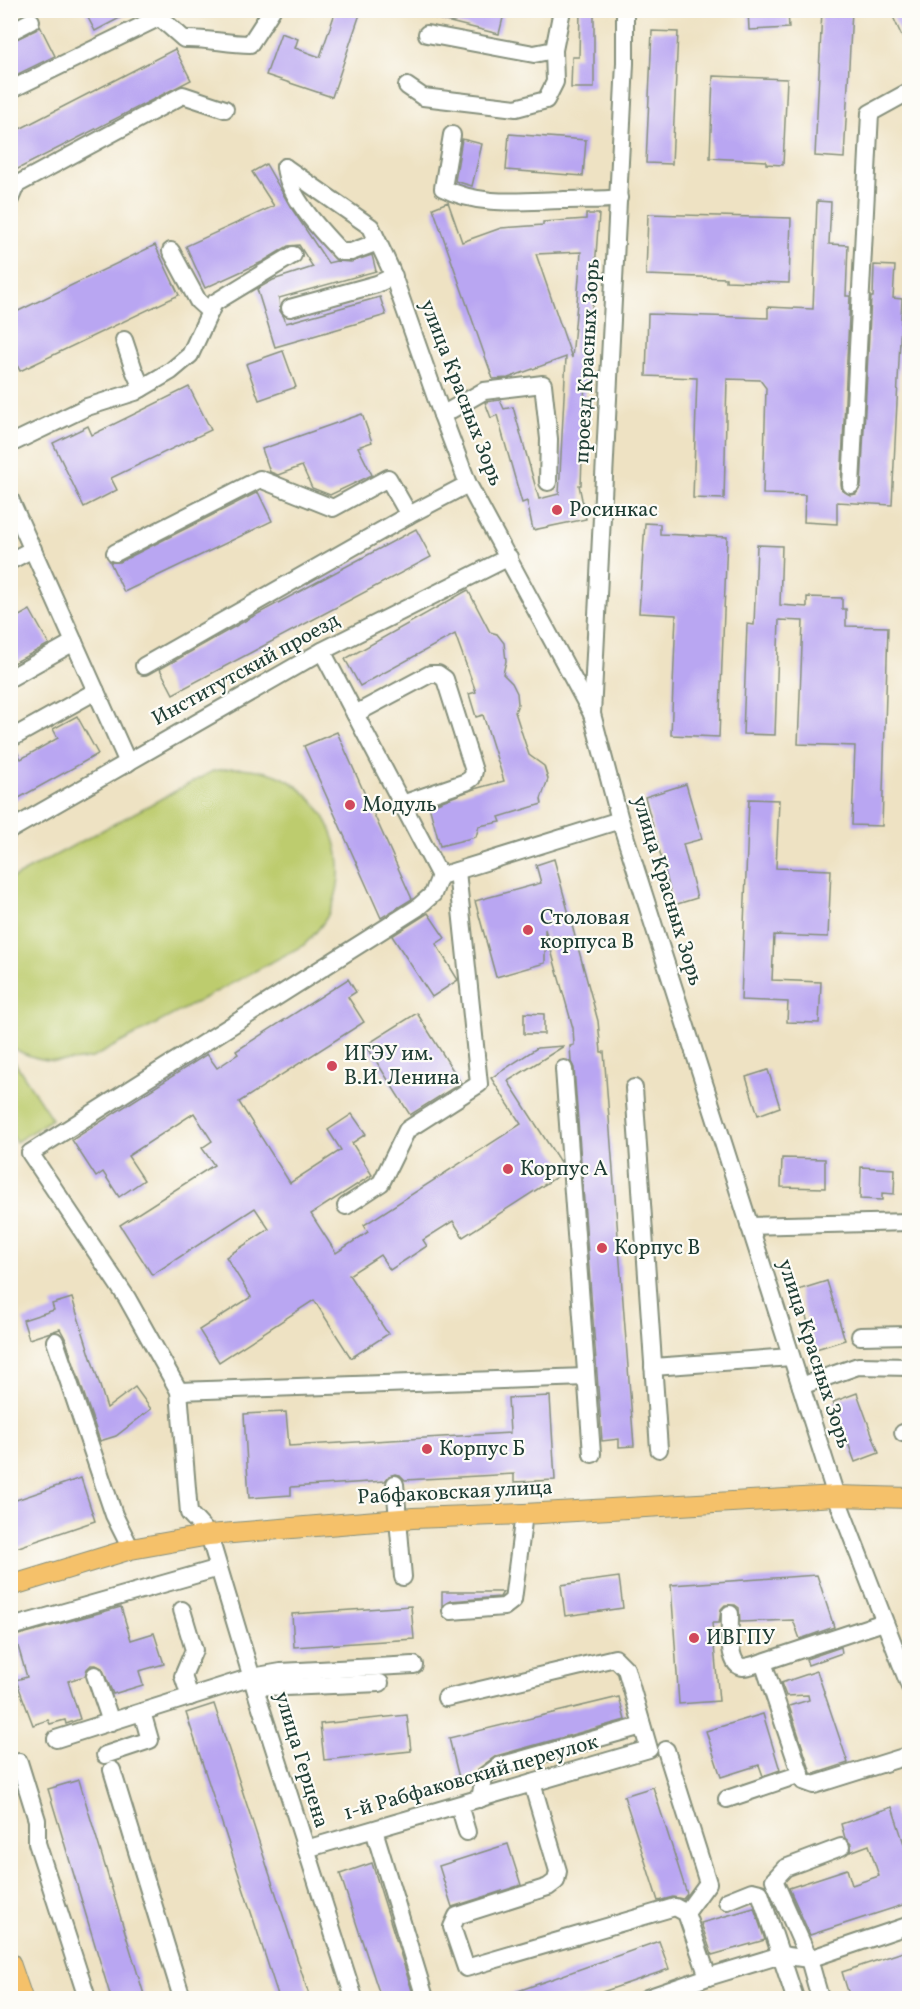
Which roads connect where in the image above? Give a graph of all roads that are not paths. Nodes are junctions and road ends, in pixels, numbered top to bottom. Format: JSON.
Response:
{"nodes":[{"id":1,"x":272,"y":10,"type":"edge"},
{"id":2,"x":562,"y":10,"type":"edge"},
{"id":3,"x":625,"y":10,"type":"edge"},
{"id":4,"x":157,"y":15,"type":"edge"},
{"id":5,"x":31,"y":21,"type":"dead end"},
{"id":6,"x":10,"y":32,"type":"edge"},
{"id":7,"x":427,"y":34,"type":"dead end"},
{"id":8,"x":555,"y":50,"type":"junction"},
{"id":9,"x":407,"y":86,"type":"dead end"},
{"id":10,"x":10,"y":90,"type":"edge"},
{"id":11,"x":909,"y":91,"type":"edge"},
{"id":12,"x":225,"y":109,"type":"dead end"},
{"id":13,"x":452,"y":135,"type":"dead end"},
{"id":14,"x":619,"y":198,"type":"junction"},
{"id":15,"x":10,"y":199,"type":"edge"},
{"id":16,"x":378,"y":242,"type":"junction"},
{"id":17,"x":171,"y":251,"type":"dead end"},
{"id":18,"x":293,"y":255,"type":"dead end"},
{"id":19,"x":394,"y":276,"type":"junction"},
{"id":20,"x":290,"y":308,"type":"dead end"},
{"id":21,"x":210,"y":312,"type":"junction"},
{"id":22,"x":124,"y":340,"type":"dead end"},
{"id":23,"x":142,"y":387,"type":"junction"},
{"id":24,"x":442,"y":415,"type":"junction"},
{"id":25,"x":10,"y":444,"type":"edge"},
{"id":26,"x":548,"y":482,"type":"dead end"},
{"id":27,"x":468,"y":484,"type":"junction"},
{"id":28,"x":851,"y":485,"type":"dead end"},
{"id":29,"x":10,"y":499,"type":"edge"},
{"id":30,"x":409,"y":515,"type":"junction"},
{"id":31,"x":33,"y":549,"type":"junction"},
{"id":32,"x":115,"y":553,"type":"dead end"},
{"id":33,"x":509,"y":557,"type":"junction"},
{"id":34,"x":10,"y":561,"type":"edge"},
{"id":35,"x":75,"y":642,"type":"junction"},
{"id":36,"x":322,"y":651,"type":"junction"},
{"id":37,"x":144,"y":666,"type":"dead end"},
{"id":38,"x":10,"y":678,"type":"edge"},
{"id":39,"x":96,"y":691,"type":"junction"},
{"id":40,"x":355,"y":714,"type":"junction"},
{"id":41,"x":592,"y":714,"type":"junction"},
{"id":42,"x":10,"y":739,"type":"edge"},
{"id":43,"x":128,"y":763,"type":"junction"},
{"id":44,"x":402,"y":804,"type":"junction"},
{"id":45,"x":620,"y":820,"type":"junction"},
{"id":46,"x":10,"y":830,"type":"edge"},
{"id":47,"x":457,"y":871,"type":"junction"},
{"id":48,"x":440,"y":876,"type":"junction"},
{"id":49,"x":564,"y":1069,"type":"dead end"},
{"id":50,"x":634,"y":1088,"type":"dead end"},
{"id":51,"x":346,"y":1206,"type":"dead end"},
{"id":52,"x":909,"y":1222,"type":"edge"},
{"id":53,"x":750,"y":1226,"type":"junction"},
{"id":54,"x":909,"y":1335,"type":"edge"},
{"id":55,"x":860,"y":1336,"type":"dead end"},
{"id":56,"x":55,"y":1341,"type":"dead end"},
{"id":57,"x":791,"y":1357,"type":"junction"},
{"id":58,"x":653,"y":1367,"type":"junction"},
{"id":59,"x":909,"y":1367,"type":"edge"},
{"id":60,"x":586,"y":1377,"type":"junction"},
{"id":61,"x":801,"y":1386,"type":"junction"},
{"id":62,"x":179,"y":1391,"type":"junction"},
{"id":63,"x":659,"y":1449,"type":"dead end"},
{"id":64,"x":592,"y":1454,"type":"dead end"},
{"id":65,"x":395,"y":1484,"type":"dead end"},
{"id":66,"x":836,"y":1496,"type":"junction"},
{"id":67,"x":909,"y":1498,"type":"edge"},
{"id":68,"x":524,"y":1514,"type":"junction"},
{"id":69,"x":398,"y":1519,"type":"junction"},
{"id":70,"x":209,"y":1535,"type":"junction"},
{"id":71,"x":131,"y":1550,"type":"junction"},
{"id":72,"x":219,"y":1568,"type":"junction"},
{"id":73,"x":403,"y":1576,"type":"dead end"},
{"id":74,"x":10,"y":1586,"type":"edge"},
{"id":75,"x":182,"y":1610,"type":"dead end"},
{"id":76,"x":451,"y":1611,"type":"dead end"},
{"id":77,"x":730,"y":1614,"type":"dead end"},
{"id":78,"x":884,"y":1622,"type":"junction"},
{"id":79,"x":15,"y":1626,"type":"dead end"},
{"id":80,"x":762,"y":1662,"type":"junction"},
{"id":81,"x":414,"y":1665,"type":"dead end"},
{"id":82,"x":95,"y":1675,"type":"dead end"},
{"id":83,"x":253,"y":1682,"type":"junction"},
{"id":84,"x":380,"y":1683,"type":"dead end"},
{"id":85,"x":909,"y":1683,"type":"edge"},
{"id":86,"x":190,"y":1697,"type":"junction"},
{"id":87,"x":446,"y":1698,"type":"dead end"},
{"id":88,"x":142,"y":1712,"type":"junction"},
{"id":89,"x":111,"y":1722,"type":"junction"},
{"id":90,"x":642,"y":1726,"type":"junction"},
{"id":91,"x":56,"y":1739,"type":"dead end"},
{"id":92,"x":657,"y":1749,"type":"junction"},
{"id":93,"x":909,"y":1755,"type":"edge"},
{"id":94,"x":19,"y":1761,"type":"dead end"},
{"id":95,"x":801,"y":1774,"type":"junction"},
{"id":96,"x":532,"y":1783,"type":"junction"},
{"id":97,"x":480,"y":1799,"type":"junction"},
{"id":98,"x":728,"y":1799,"type":"dead end"},
{"id":99,"x":459,"y":1805,"type":"junction"},
{"id":100,"x":374,"y":1830,"type":"junction"},
{"id":101,"x":467,"y":1832,"type":"dead end"},
{"id":102,"x":841,"y":1847,"type":"dead end"},
{"id":103,"x":306,"y":1849,"type":"junction"},
{"id":104,"x":727,"y":1900,"type":"dead end"},
{"id":105,"x":686,"y":1913,"type":"junction"},
{"id":106,"x":909,"y":1925,"type":"edge"},
{"id":107,"x":781,"y":1955,"type":"junction"},
{"id":108,"x":808,"y":1959,"type":"junction"},
{"id":109,"x":10,"y":1963,"type":"edge"},
{"id":110,"x":708,"y":1977,"type":"junction"},
{"id":111,"x":22,"y":1998,"type":"edge"},
{"id":112,"x":87,"y":1998,"type":"edge"},
{"id":113,"x":182,"y":1998,"type":"edge"},
{"id":114,"x":354,"y":1998,"type":"edge"},
{"id":115,"x":425,"y":1998,"type":"edge"},
{"id":116,"x":647,"y":1998,"type":"edge"},
{"id":117,"x":795,"y":1998,"type":"edge"},
{"id":118,"x":819,"y":1998,"type":"edge"}],
"edges":[{"from":1,"to":4,"type":"street"},
{"from":2,"to":8,"type":"street"},
{"from":3,"to":14,"type":"street","name":"проезд Красных Зорь"},
{"from":4,"to":10,"type":"street"},
{"from":5,"to":6,"type":"street"},
{"from":7,"to":8,"type":"street"},
{"from":8,"to":9,"type":"street"},
{"from":11,"to":28,"type":"street"},
{"from":12,"to":15,"type":"street"},
{"from":13,"to":14,"type":"street"},
{"from":14,"to":41,"type":"street","name":"проезд Красных Зорь"},
{"from":16,"to":16,"type":"street","name":"улица Красных Зорь"},
{"from":16,"to":19,"type":"street","name":"улица Красных Зорь"},
{"from":17,"to":21,"type":"street"},
{"from":18,"to":21,"type":"street"},
{"from":19,"to":20,"type":"street"},
{"from":19,"to":24,"type":"street","name":"улица Красных Зорь"},
{"from":21,"to":23,"type":"street"},
{"from":22,"to":23,"type":"street"},
{"from":23,"to":25,"type":"street"},
{"from":24,"to":26,"type":"street"},
{"from":24,"to":27,"type":"street","name":"улица Красных Зорь"},
{"from":27,"to":30,"type":"street"},
{"from":27,"to":33,"type":"street","name":"улица Красных Зорь"},
{"from":29,"to":31,"type":"street"},
{"from":30,"to":32,"type":"street"},
{"from":30,"to":37,"type":"street"},
{"from":31,"to":34,"type":"street"},
{"from":31,"to":35,"type":"street"},
{"from":33,"to":36,"type":"street","name":"Институтский проезд"},
{"from":33,"to":41,"type":"street","name":"улица Красных Зорь"},
{"from":35,"to":38,"type":"street"},
{"from":35,"to":39,"type":"street"},
{"from":36,"to":40,"type":"street"},
{"from":36,"to":43,"type":"street","name":"Институтский проезд"},
{"from":39,"to":42,"type":"street"},
{"from":39,"to":43,"type":"street"},
{"from":40,"to":44,"type":"street"},
{"from":40,"to":44,"type":"street"},
{"from":41,"to":45,"type":"street","name":"улица Красных Зорь"},
{"from":43,"to":46,"type":"street","name":"Институтский проезд"},
{"from":44,"to":48,"type":"street"},
{"from":45,"to":47,"type":"street"},
{"from":45,"to":53,"type":"street","name":"улица Красных Зорь"},
{"from":47,"to":48,"type":"street"},
{"from":47,"to":51,"type":"street"},
{"from":48,"to":62,"type":"street"},
{"from":49,"to":60,"type":"street"},
{"from":50,"to":58,"type":"street"},
{"from":52,"to":53,"type":"street"},
{"from":53,"to":57,"type":"street","name":"улица Красных Зорь"},
{"from":54,"to":55,"type":"street"},
{"from":56,"to":71,"type":"street"},
{"from":57,"to":58,"type":"street"},
{"from":57,"to":61,"type":"street","name":"улица Красных Зорь"},
{"from":58,"to":63,"type":"street"},
{"from":59,"to":61,"type":"street"},
{"from":60,"to":62,"type":"street"},
{"from":60,"to":64,"type":"street"},
{"from":61,"to":66,"type":"street","name":"улица Красных Зорь"},
{"from":62,"to":70,"type":"street"},
{"from":65,"to":69,"type":"street"},
{"from":66,"to":67,"type":"main road","name":"Рабфаковская улица"},
{"from":66,"to":68,"type":"main road","name":"Рабфаковская улица"},
{"from":66,"to":78,"type":"street","name":"улица Красных Зорь"},
{"from":68,"to":69,"type":"main road","name":"Рабфаковская улица"},
{"from":68,"to":76,"type":"street"},
{"from":69,"to":70,"type":"main road","name":"Рабфаковская улица"},
{"from":69,"to":73,"type":"street"},
{"from":70,"to":71,"type":"main road","name":"Рабфаковская улица"},
{"from":70,"to":72,"type":"street","name":"улица Герцена"},
{"from":71,"to":74,"type":"main road","name":"Рабфаковская улица"},
{"from":72,"to":79,"type":"street"},
{"from":72,"to":83,"type":"street","name":"улица Герцена"},
{"from":75,"to":86,"type":"street"},
{"from":77,"to":80,"type":"street"},
{"from":78,"to":80,"type":"street"},
{"from":78,"to":85,"type":"street","name":"улица Красных Зорь"},
{"from":80,"to":95,"type":"street"},
{"from":81,"to":83,"type":"street"},
{"from":82,"to":89,"type":"street"},
{"from":83,"to":84,"type":"street"},
{"from":83,"to":86,"type":"street"},
{"from":83,"to":103,"type":"street","name":"улица Герцена"},
{"from":86,"to":88,"type":"street"},
{"from":87,"to":90,"type":"street"},
{"from":88,"to":89,"type":"street"},
{"from":88,"to":113,"type":"street"},
{"from":89,"to":91,"type":"street"},
{"from":90,"to":92,"type":"street"},
{"from":90,"to":97,"type":"street"},
{"from":92,"to":96,"type":"street","name":"1-й Рабфаковский переулок"},
{"from":92,"to":105,"type":"street"},
{"from":93,"to":95,"type":"street"},
{"from":94,"to":112,"type":"street"},
{"from":95,"to":98,"type":"street"},
{"from":96,"to":97,"type":"street","name":"1-й Рабфаковский переулок"},
{"from":96,"to":105,"type":"street"},
{"from":97,"to":99,"type":"street","name":"1-й Рабфаковский переулок"},
{"from":99,"to":100,"type":"street","name":"1-й Рабфаковский переулок"},
{"from":99,"to":101,"type":"street"},
{"from":100,"to":103,"type":"street","name":"1-й Рабфаковский переулок"},
{"from":100,"to":115,"type":"street"},
{"from":102,"to":108,"type":"street"},
{"from":103,"to":114,"type":"street","name":"улица Герцена"},
{"from":104,"to":107,"type":"street"},
{"from":105,"to":110,"type":"street"},
{"from":106,"to":108,"type":"street"},
{"from":107,"to":108,"type":"street"},
{"from":107,"to":110,"type":"street"},
{"from":107,"to":117,"type":"street"},
{"from":108,"to":118,"type":"street"},
{"from":109,"to":111,"type":"main road"},
{"from":110,"to":116,"type":"street"}]}
